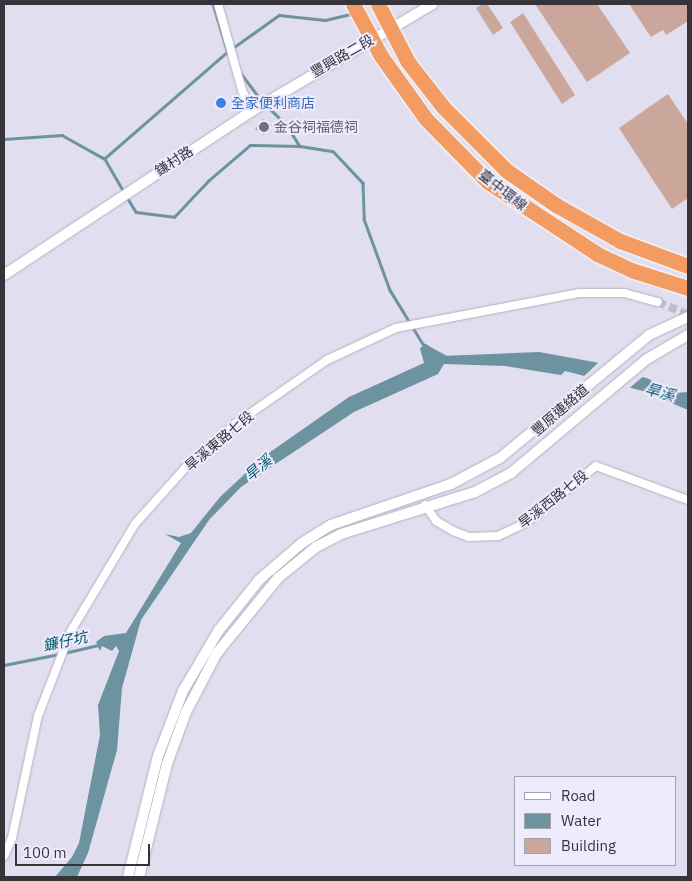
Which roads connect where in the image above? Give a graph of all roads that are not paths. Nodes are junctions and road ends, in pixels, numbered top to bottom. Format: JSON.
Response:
{"nodes":[{"id":1,"x":218,"y":4,"type":"edge"},
{"id":2,"x":353,"y":4,"type":"edge"},
{"id":3,"x":378,"y":4,"type":"edge"},
{"id":4,"x":433,"y":4,"type":"edge"},
{"id":5,"x":252,"y":111,"type":"junction"},
{"id":6,"x":688,"y":266,"type":"edge"},
{"id":7,"x":4,"y":275,"type":"edge"},
{"id":8,"x":688,"y":288,"type":"edge"},
{"id":9,"x":658,"y":302,"type":"tunnel mouth"},
{"id":10,"x":688,"y":316,"type":"edge"},
{"id":11,"x":688,"y":335,"type":"edge"},
{"id":12,"x":688,"y":500,"type":"edge"},
{"id":13,"x":425,"y":505,"type":"junction"},
{"id":14,"x":4,"y":856,"type":"edge"},
{"id":15,"x":128,"y":877,"type":"edge"},
{"id":16,"x":139,"y":877,"type":"edge"}],
"edges":[{"from":1,"to":5,"type":"street"},
{"from":2,"to":8,"type":"highway","name":"臺中環線","bridge":true},
{"from":3,"to":6,"type":"highway","name":"臺中環線","bridge":true},
{"from":4,"to":5,"type":"street","name":"豐興路二段"},
{"from":5,"to":7,"type":"street","name":"鎌村路"},
{"from":9,"to":14,"type":"street","name":"旱溪東路七段"},
{"from":10,"to":15,"type":"street","name":"豐原連絡道"},
{"from":11,"to":13,"type":"street","name":"豐原連絡道"},
{"from":12,"to":13,"type":"street","name":"旱溪西路七段"},
{"from":13,"to":16,"type":"street","name":"豐原連絡道"}]}
